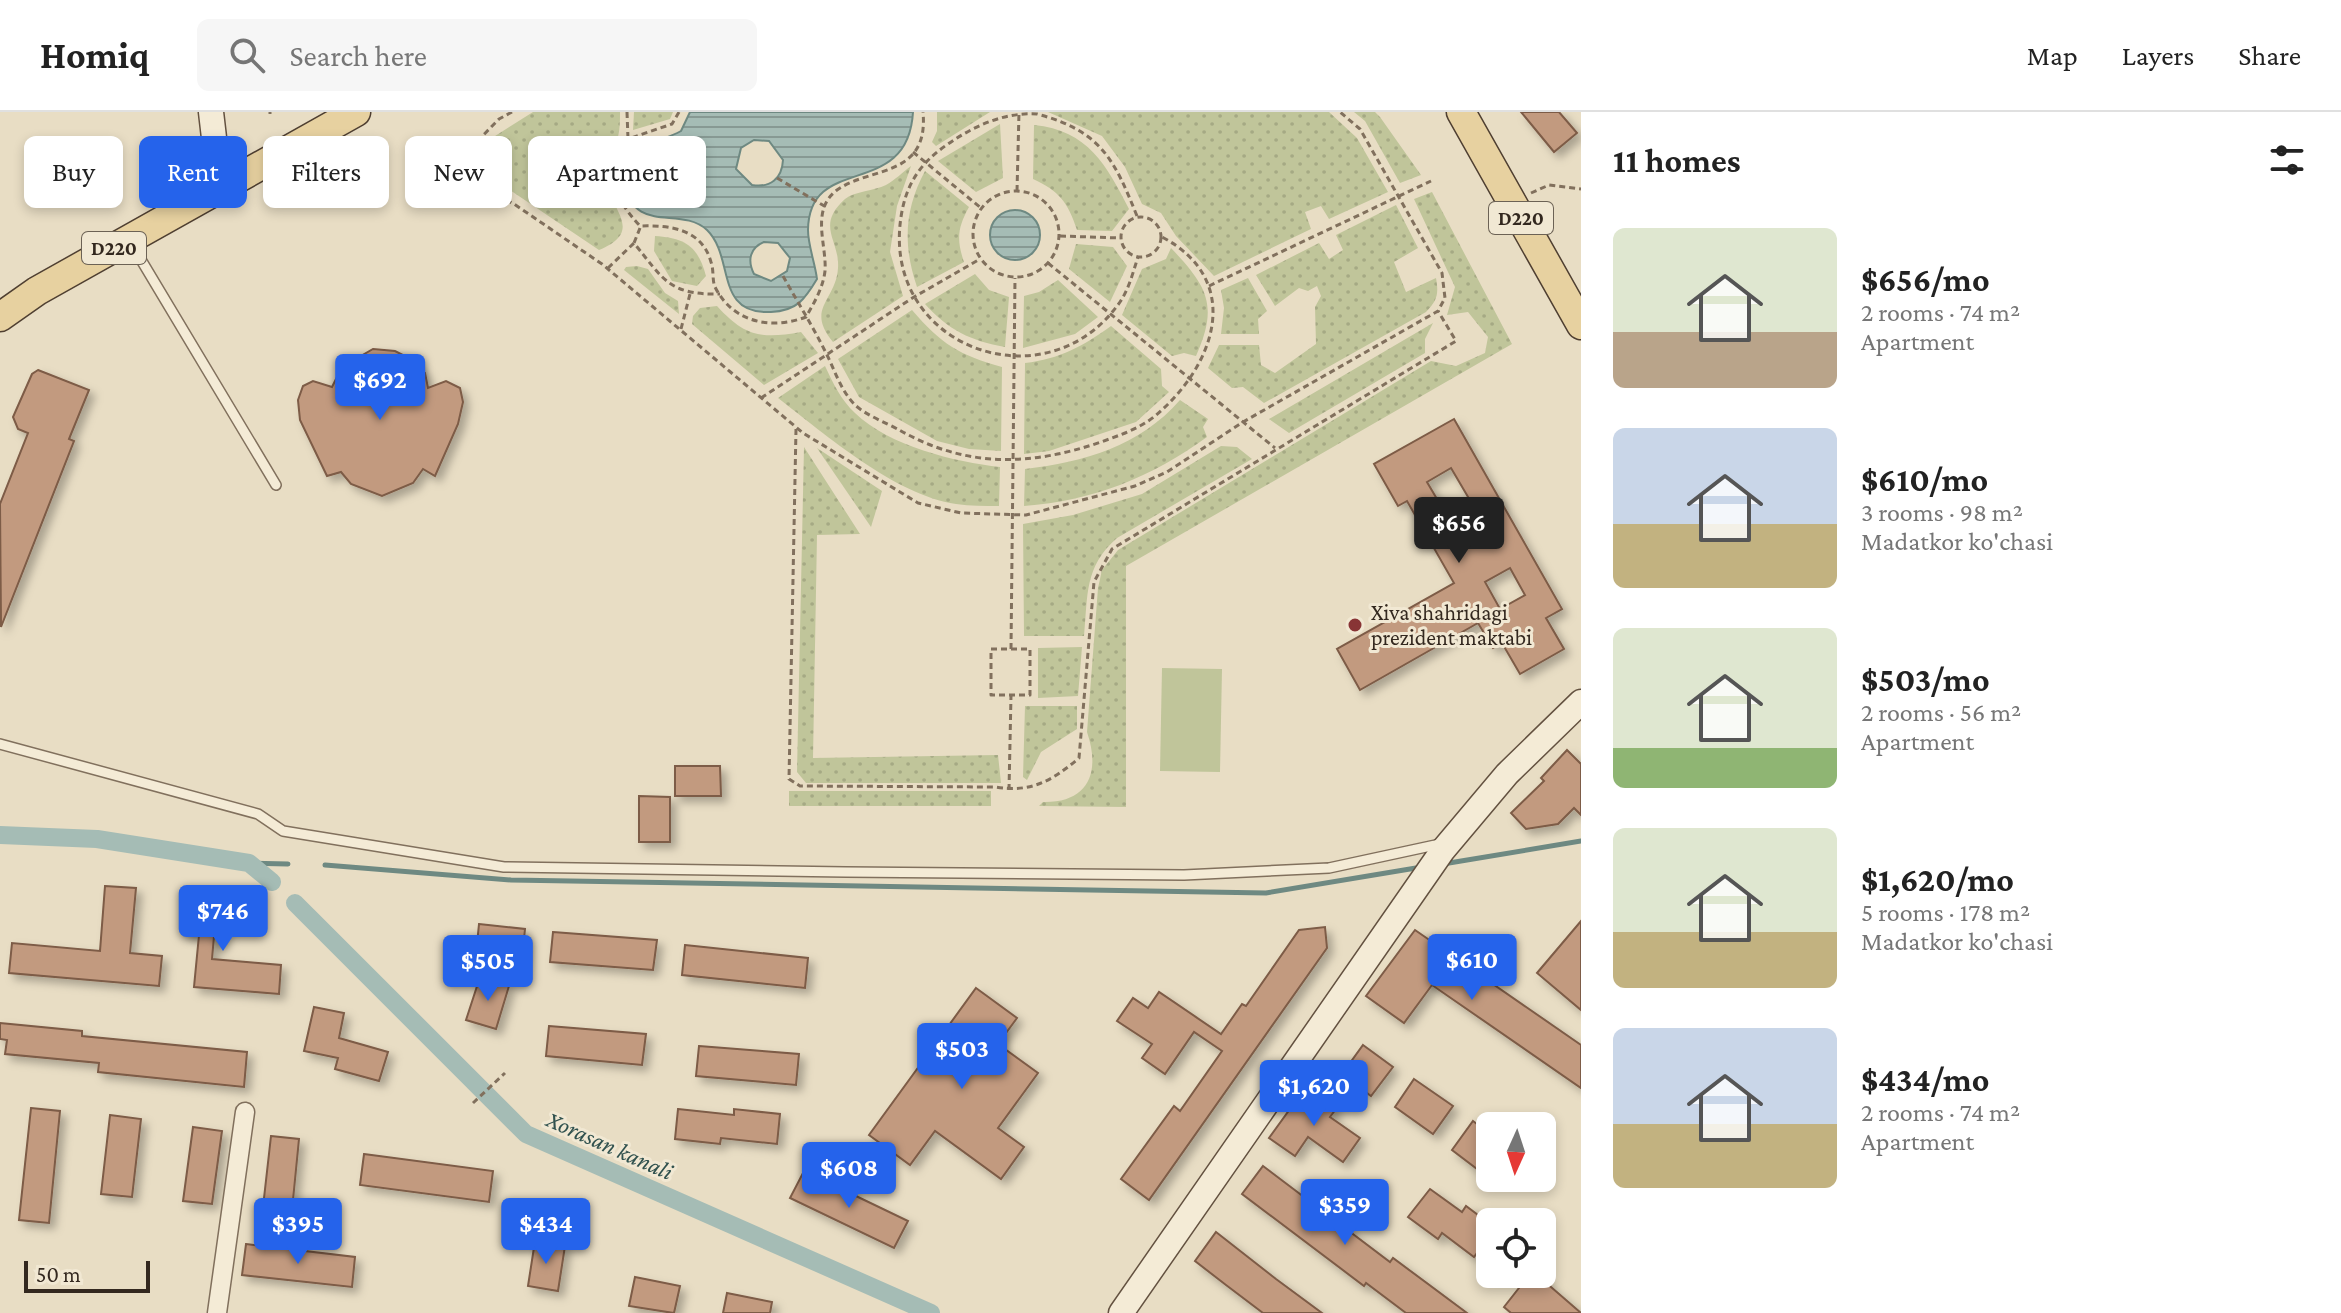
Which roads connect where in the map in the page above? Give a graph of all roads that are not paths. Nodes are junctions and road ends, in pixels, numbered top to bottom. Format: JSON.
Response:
{"nodes":[{"id":1,"x":211,"y":112,"type":"edge"},
{"id":2,"x":356,"y":112,"type":"edge"},
{"id":3,"x":1461,"y":112,"type":"edge"},
{"id":4,"x":214,"y":136,"type":"edge"},
{"id":5,"x":247,"y":174,"type":"edge"},
{"id":6,"x":187,"y":208,"type":"edge"},
{"id":7,"x":129,"y":240,"type":"junction"},
{"id":8,"x":0,"y":317,"type":"edge"},
{"id":9,"x":1581,"y":325,"type":"edge"},
{"id":10,"x":276,"y":485,"type":"dead end"},
{"id":11,"x":1581,"y":702,"type":"edge"},
{"id":12,"x":0,"y":744,"type":"edge"},
{"id":13,"x":1446,"y":846,"type":"junction"},
{"id":14,"x":245,"y":1112,"type":"dead end"},
{"id":15,"x":217,"y":1313,"type":"edge"},
{"id":16,"x":1121,"y":1313,"type":"edge"}],
"edges":[{"from":1,"to":4,"type":"street"},
{"from":2,"to":5,"type":"main road","number":"D220"},
{"from":3,"to":9,"type":"main road","number":"D220"},
{"from":6,"to":7,"type":"main road","number":"D220"},
{"from":7,"to":8,"type":"main road","number":"D220"},
{"from":7,"to":10,"type":"lane"},
{"from":11,"to":13,"type":"street"},
{"from":12,"to":13,"type":"lane"},
{"from":13,"to":16,"type":"street"},
{"from":14,"to":15,"type":"street"}]}
